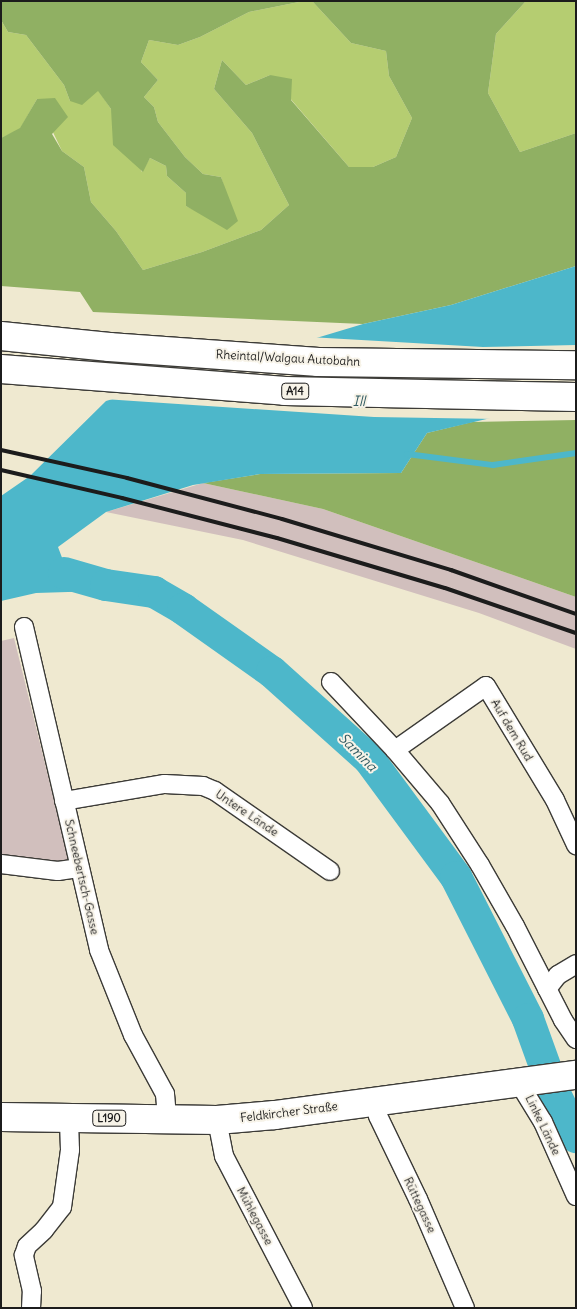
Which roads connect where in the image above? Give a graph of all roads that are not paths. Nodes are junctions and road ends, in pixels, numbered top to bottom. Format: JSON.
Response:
{"nodes":[{"id":1,"x":1,"y":336,"type":"edge"},
{"id":2,"x":576,"y":365,"type":"edge"},
{"id":3,"x":1,"y":369,"type":"edge"},
{"id":4,"x":576,"y":397,"type":"edge"},
{"id":5,"x":24,"y":627,"type":"dead end"},
{"id":6,"x":331,"y":682,"type":"dead end"},
{"id":7,"x":395,"y":750,"type":"junction"},
{"id":8,"x":64,"y":801,"type":"junction"},
{"id":9,"x":576,"y":845,"type":"edge"},
{"id":10,"x":1,"y":864,"type":"edge"},
{"id":11,"x":80,"y":868,"type":"junction"},
{"id":12,"x":330,"y":871,"type":"dead end"},
{"id":13,"x":576,"y":964,"type":"edge"},
{"id":14,"x":547,"y":990,"type":"junction"},
{"id":15,"x":576,"y":1039,"type":"edge"},
{"id":16,"x":576,"y":1075,"type":"edge"},
{"id":17,"x":523,"y":1082,"type":"junction"},
{"id":18,"x":375,"y":1102,"type":"junction"},
{"id":19,"x":1,"y":1117,"type":"edge"},
{"id":20,"x":69,"y":1117,"type":"junction"},
{"id":21,"x":167,"y":1118,"type":"junction"},
{"id":22,"x":217,"y":1120,"type":"junction"},
{"id":23,"x":576,"y":1196,"type":"edge"},
{"id":24,"x":31,"y":1308,"type":"edge"},
{"id":25,"x":303,"y":1308,"type":"edge"},
{"id":26,"x":465,"y":1308,"type":"edge"}],
"edges":[{"from":1,"to":2,"type":"main road","name":"Rheintal/Walgau Autobahn"},
{"from":3,"to":4,"type":"main road","number":"A14"},
{"from":5,"to":8,"type":"street","name":"Schneebertsch-Gasse"},
{"from":6,"to":7,"type":"street"},
{"from":7,"to":9,"type":"street","name":"Auf dem Rud"},
{"from":7,"to":14,"type":"street"},
{"from":8,"to":11,"type":"street","name":"Schneebertsch-Gasse"},
{"from":8,"to":12,"type":"street","name":"Untere Lände"},
{"from":10,"to":11,"type":"street"},
{"from":11,"to":21,"type":"street","name":"Schneebertsch-Gasse"},
{"from":13,"to":14,"type":"street"},
{"from":14,"to":15,"type":"street"},
{"from":16,"to":17,"type":"main road","name":"Feldkircher Straße","number":"L190"},
{"from":17,"to":18,"type":"main road","name":"Feldkircher Straße","number":"L190"},
{"from":17,"to":23,"type":"street","name":"Linke Lände"},
{"from":18,"to":22,"type":"main road","name":"Feldkircher Straße","number":"L190"},
{"from":18,"to":26,"type":"street","name":"Rüttegasse"},
{"from":19,"to":20,"type":"main road","name":"Feldkircher Straße","number":"L190"},
{"from":20,"to":21,"type":"main road","name":"Feldkircher Straße","number":"L190"},
{"from":20,"to":24,"type":"street"},
{"from":21,"to":22,"type":"main road","name":"Feldkircher Straße","number":"L190"},
{"from":22,"to":25,"type":"street","name":"Mühlegasse"}]}
